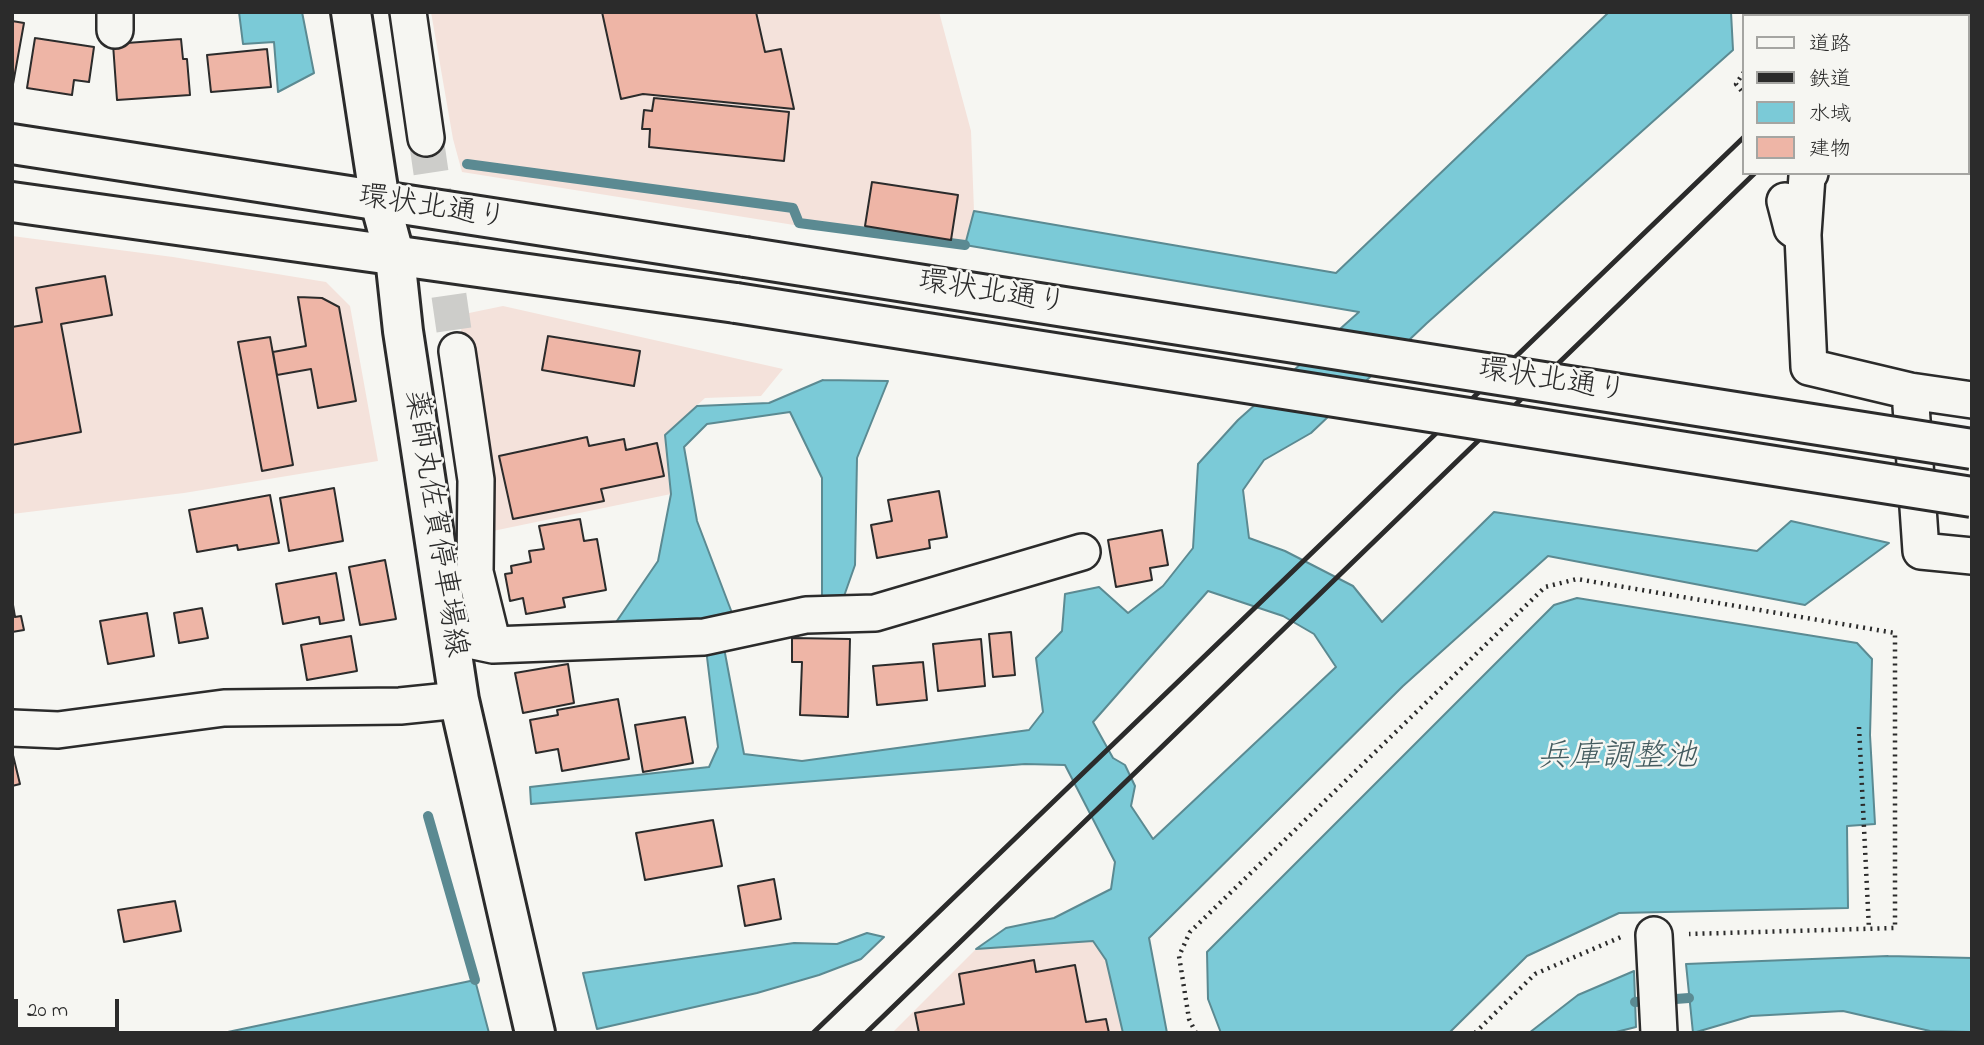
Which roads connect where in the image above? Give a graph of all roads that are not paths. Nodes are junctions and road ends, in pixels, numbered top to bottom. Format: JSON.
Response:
{"nodes":[{"id":1,"x":351,"y":12,"type":"edge"},
{"id":2,"x":408,"y":12,"type":"edge"},
{"id":3,"x":426,"y":138,"type":"tunnel mouth"},
{"id":4,"x":12,"y":144,"type":"edge"},
{"id":5,"x":1808,"y":175,"type":"edge"},
{"id":6,"x":1785,"y":201,"type":"dead end"},
{"id":7,"x":12,"y":202,"type":"edge"},
{"id":8,"x":380,"y":202,"type":"junction"},
{"id":9,"x":1803,"y":236,"type":"junction"},
{"id":10,"x":395,"y":257,"type":"junction"},
{"id":11,"x":457,"y":351,"type":"tunnel mouth"},
{"id":12,"x":1910,"y":391,"type":"junction"},
{"id":13,"x":1972,"y":400,"type":"edge"},
{"id":14,"x":1972,"y":449,"type":"edge"},
{"id":15,"x":1972,"y":497,"type":"edge"},
{"id":16,"x":1082,"y":552,"type":"dead end"},
{"id":17,"x":1972,"y":556,"type":"edge"},
{"id":18,"x":450,"y":636,"type":"junction"},
{"id":19,"x":493,"y":645,"type":"junction"},
{"id":20,"x":459,"y":700,"type":"junction"},
{"id":21,"x":12,"y":728,"type":"edge"},
{"id":22,"x":1654,"y":935,"type":"road end"},
{"id":23,"x":535,"y":1033,"type":"edge"},
{"id":24,"x":1659,"y":1033,"type":"edge"}],
"edges":[{"from":1,"to":8,"type":"main road","name":"薬師丸佐賀停車場線"},
{"from":2,"to":3,"type":"street"},
{"from":4,"to":8,"type":"main road","name":"環状北通り"},
{"from":5,"to":9,"type":"street"},
{"from":6,"to":9,"type":"street"},
{"from":7,"to":10,"type":"main road","name":"環状北通り"},
{"from":8,"to":10,"type":"main road","name":"薬師丸佐賀停車場線"},
{"from":8,"to":14,"type":"main road","name":"環状北通り","bridge":true},
{"from":9,"to":12,"type":"street"},
{"from":10,"to":15,"type":"main road","name":"環状北通り","bridge":true},
{"from":10,"to":18,"type":"main road","name":"薬師丸佐賀停車場線"},
{"from":11,"to":19,"type":"street"},
{"from":12,"to":13,"type":"street"},
{"from":12,"to":17,"type":"street"},
{"from":16,"to":19,"type":"street"},
{"from":18,"to":19,"type":"street"},
{"from":18,"to":20,"type":"main road","name":"薬師丸佐賀停車場線"},
{"from":20,"to":21,"type":"street"},
{"from":20,"to":23,"type":"main road","name":"薬師丸佐賀停車場線"},
{"from":22,"to":24,"type":"street"}]}
